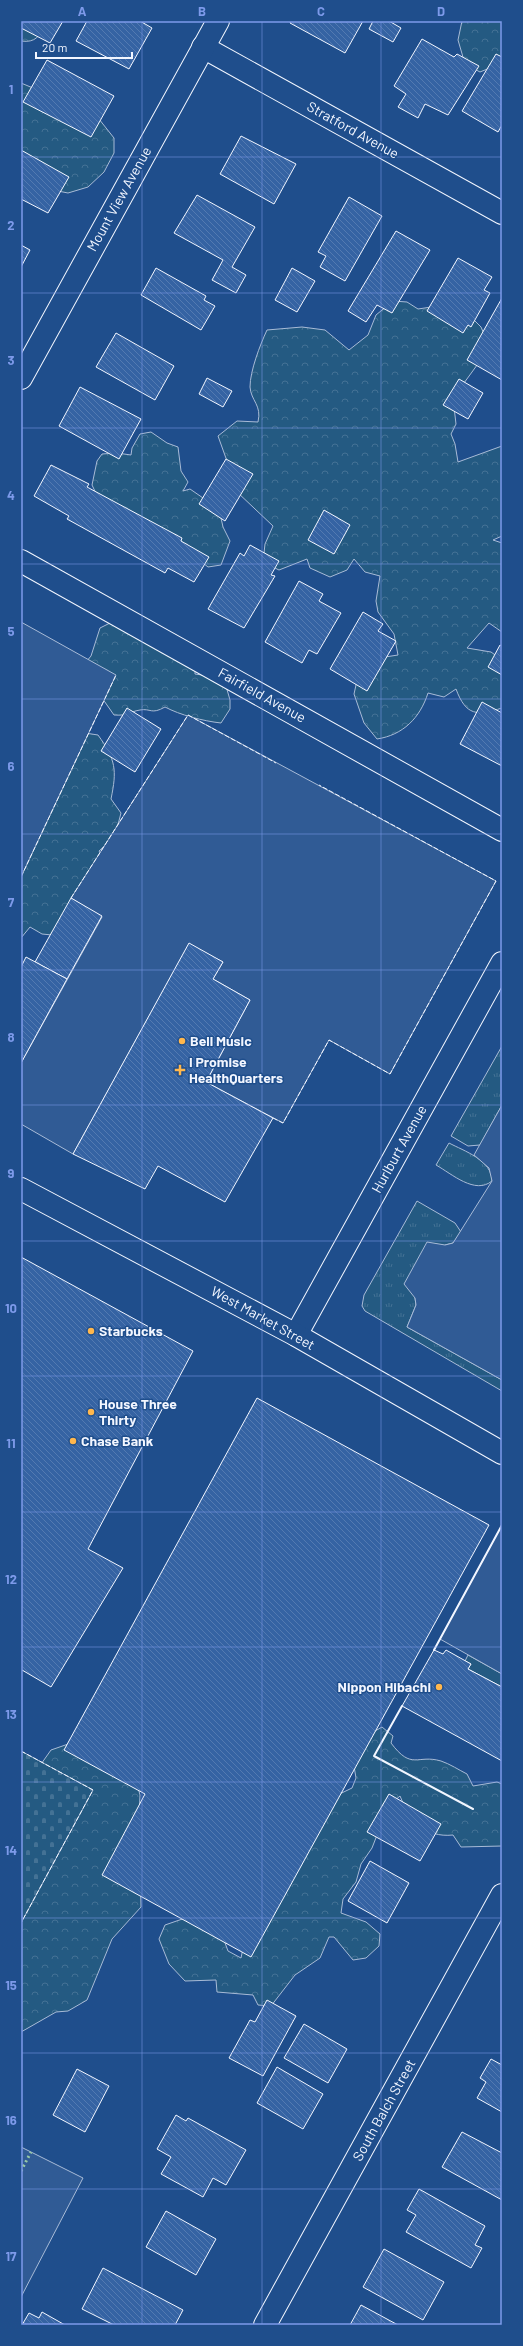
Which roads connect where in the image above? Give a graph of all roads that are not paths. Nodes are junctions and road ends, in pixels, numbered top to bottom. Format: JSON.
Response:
{"nodes":[{"id":1,"x":218,"y":21,"type":"edge"},
{"id":2,"x":203,"y":47,"type":"junction"},
{"id":3,"x":502,"y":212,"type":"edge"},
{"id":4,"x":21,"y":378,"type":"edge"},
{"id":5,"x":21,"y":561,"type":"edge"},
{"id":6,"x":502,"y":830,"type":"edge"},
{"id":7,"x":502,"y":963,"type":"edge"},
{"id":8,"x":21,"y":1189,"type":"edge"},
{"id":9,"x":296,"y":1335,"type":"junction"},
{"id":10,"x":502,"y":1454,"type":"edge"},
{"id":11,"x":502,"y":1895,"type":"edge"},
{"id":12,"x":265,"y":2325,"type":"edge"}],
"edges":[{"from":1,"to":2,"type":"street","name":"Mount View Avenue"},
{"from":2,"to":3,"type":"street","name":"Stratford Avenue"},
{"from":2,"to":4,"type":"street","name":"Mount View Avenue"},
{"from":5,"to":6,"type":"street","name":"Fairfield Avenue"},
{"from":7,"to":9,"type":"street","name":"Hurlburt Avenue"},
{"from":8,"to":9,"type":"street","name":"West Market Street"},
{"from":9,"to":10,"type":"street","name":"West Market Street"},
{"from":11,"to":12,"type":"street","name":"South Balch Street"}]}
